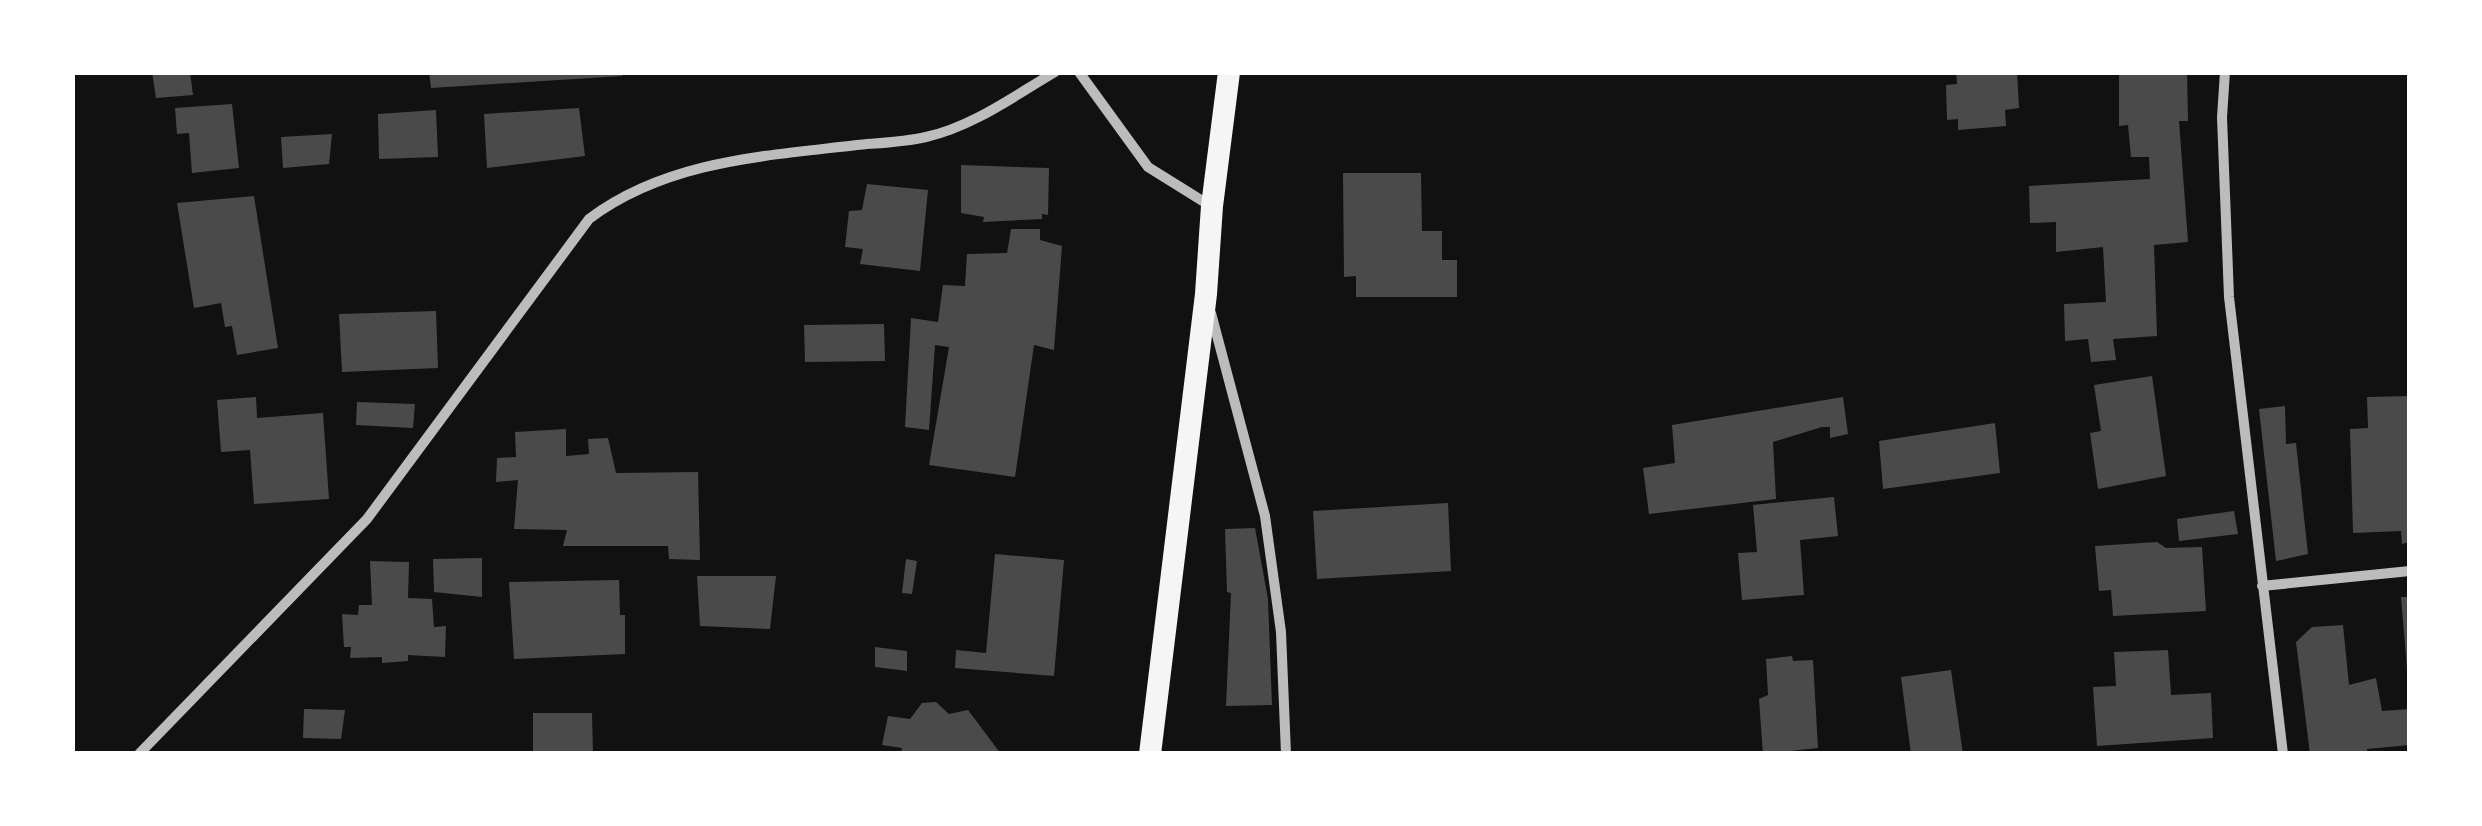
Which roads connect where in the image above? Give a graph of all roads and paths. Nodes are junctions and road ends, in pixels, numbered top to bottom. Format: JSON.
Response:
{"nodes":[{"id":1,"x":1055,"y":72,"type":"edge"},
{"id":2,"x":1079,"y":72,"type":"edge"},
{"id":3,"x":1229,"y":72,"type":"edge"},
{"id":4,"x":2225,"y":72,"type":"edge"},
{"id":5,"x":1212,"y":206,"type":"junction"},
{"id":6,"x":1206,"y":294,"type":"junction"},
{"id":7,"x":2410,"y":570,"type":"edge"},
{"id":8,"x":2262,"y":586,"type":"junction"},
{"id":9,"x":139,"y":754,"type":"edge"},
{"id":10,"x":1150,"y":754,"type":"edge"},
{"id":11,"x":1286,"y":754,"type":"edge"},
{"id":12,"x":2283,"y":754,"type":"edge"}],
"edges":[{"from":1,"to":9,"type":"street"},
{"from":2,"to":5,"type":"street"},
{"from":3,"to":5,"type":"main road"},
{"from":4,"to":8,"type":"street"},
{"from":5,"to":6,"type":"main road"},
{"from":6,"to":10,"type":"main road"},
{"from":6,"to":11,"type":"street"},
{"from":7,"to":8,"type":"street"},
{"from":8,"to":12,"type":"street"}]}
